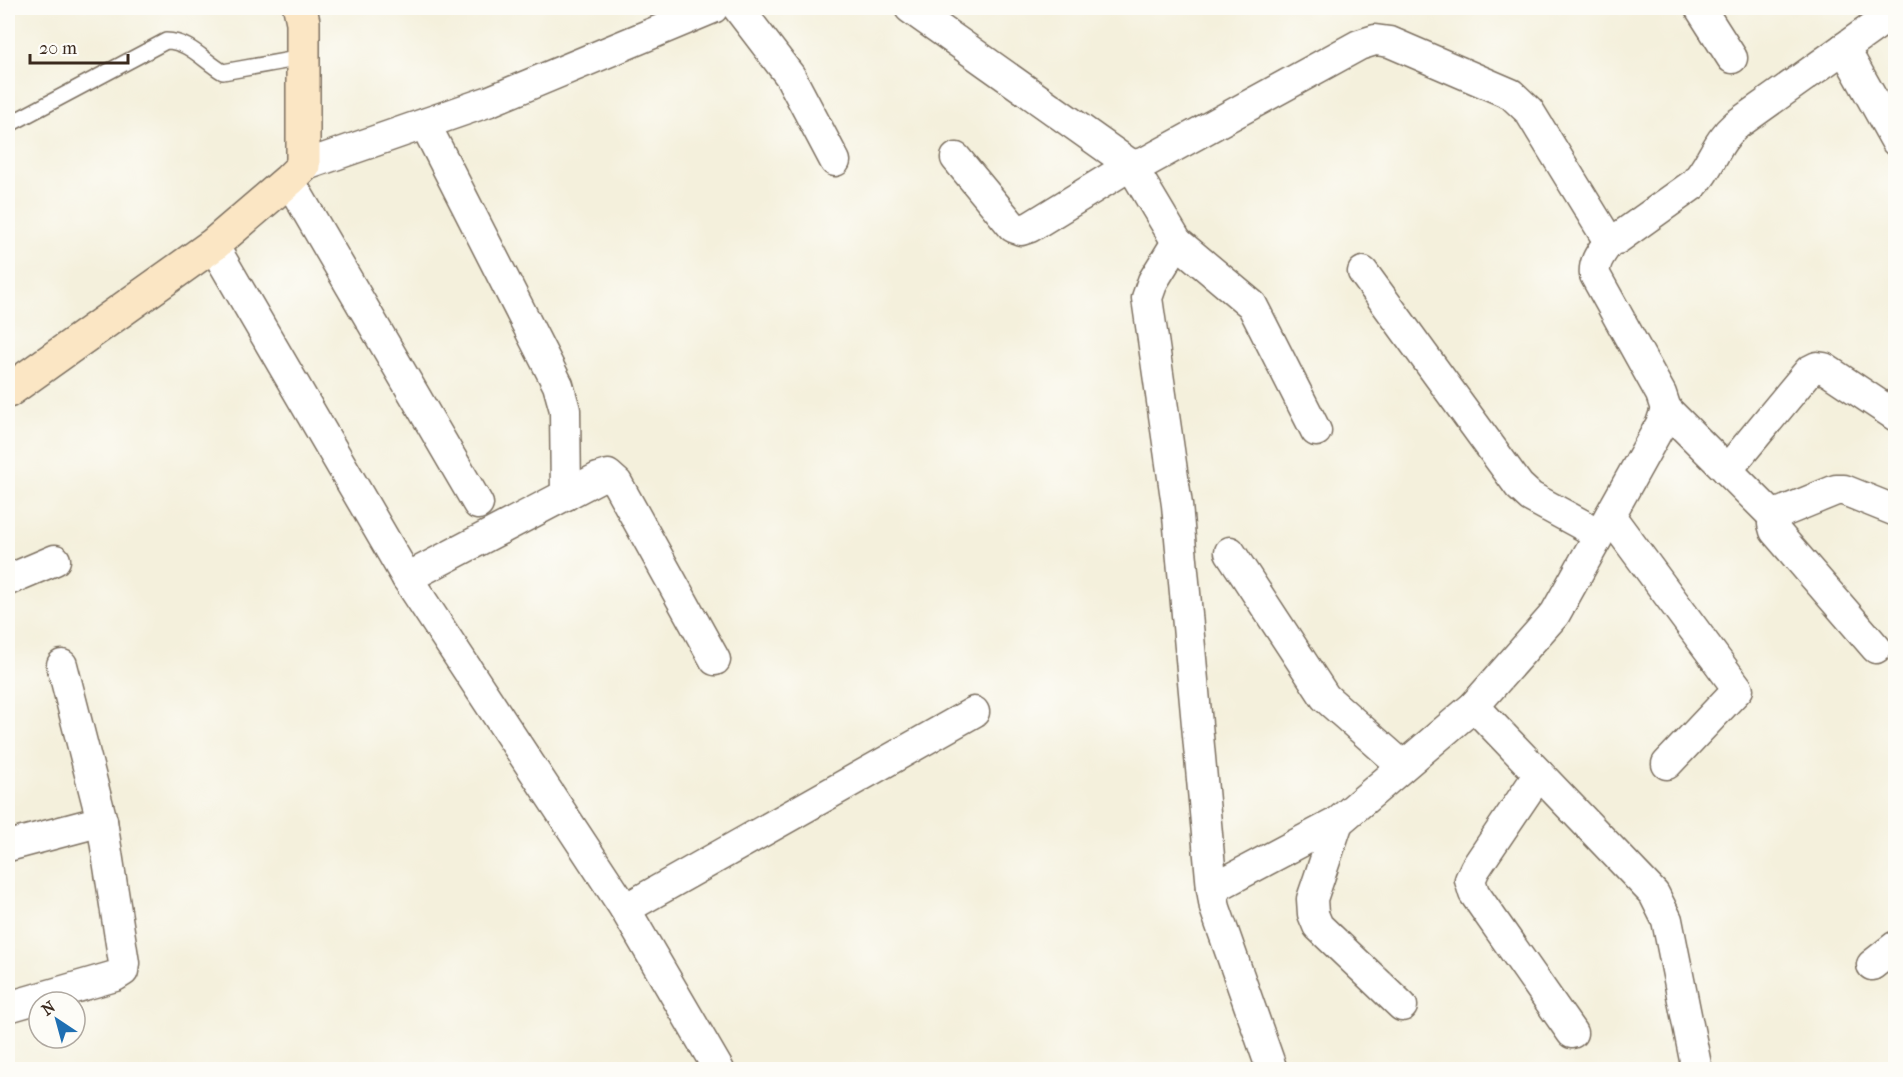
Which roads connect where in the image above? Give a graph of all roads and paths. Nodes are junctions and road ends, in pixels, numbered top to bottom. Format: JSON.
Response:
{"nodes":[{"id":1,"x":300,"y":8,"type":"edge"},
{"id":2,"x":713,"y":8,"type":"edge"},
{"id":3,"x":738,"y":8,"type":"edge"},
{"id":4,"x":910,"y":8,"type":"edge"},
{"id":5,"x":1700,"y":8,"type":"edge"},
{"id":6,"x":1896,"y":11,"type":"edge"},
{"id":7,"x":1844,"y":48,"type":"junction"},
{"id":8,"x":302,"y":58,"type":"junction"},
{"id":9,"x":1732,"y":58,"type":"dead end"},
{"id":10,"x":425,"y":124,"type":"junction"},
{"id":11,"x":8,"y":125,"type":"edge"},
{"id":12,"x":1896,"y":141,"type":"edge"},
{"id":13,"x":956,"y":158,"type":"dead end"},
{"id":14,"x":835,"y":161,"type":"dead end"},
{"id":15,"x":1131,"y":165,"type":"junction"},
{"id":16,"x":296,"y":173,"type":"junction"},
{"id":17,"x":1610,"y":240,"type":"junction"},
{"id":18,"x":1177,"y":242,"type":"junction"},
{"id":19,"x":213,"y":244,"type":"junction"},
{"id":20,"x":1363,"y":272,"type":"dead end"},
{"id":21,"x":8,"y":391,"type":"edge"},
{"id":22,"x":1666,"y":409,"type":"junction"},
{"id":23,"x":1896,"y":416,"type":"edge"},
{"id":24,"x":1316,"y":431,"type":"dead end"},
{"id":25,"x":1727,"y":470,"type":"junction"},
{"id":26,"x":566,"y":495,"type":"junction"},
{"id":27,"x":478,"y":504,"type":"dead end"},
{"id":28,"x":1896,"y":511,"type":"edge"},
{"id":29,"x":1775,"y":514,"type":"junction"},
{"id":30,"x":1605,"y":525,"type":"junction"},
{"id":31,"x":1230,"y":552,"type":"dead end"},
{"id":32,"x":55,"y":560,"type":"dead end"},
{"id":33,"x":406,"y":578,"type":"junction"},
{"id":34,"x":8,"y":580,"type":"edge"},
{"id":35,"x":1876,"y":648,"type":"dead end"},
{"id":36,"x":715,"y":660,"type":"dead end"},
{"id":37,"x":62,"y":665,"type":"dead end"},
{"id":38,"x":1474,"y":706,"type":"junction"},
{"id":39,"x":974,"y":712,"type":"dead end"},
{"id":40,"x":1667,"y":764,"type":"dead end"},
{"id":41,"x":1403,"y":766,"type":"junction"},
{"id":42,"x":1539,"y":774,"type":"junction"},
{"id":43,"x":102,"y":821,"type":"junction"},
{"id":44,"x":1338,"y":822,"type":"junction"},
{"id":45,"x":8,"y":846,"type":"edge"},
{"id":46,"x":1212,"y":889,"type":"junction"},
{"id":47,"x":626,"y":909,"type":"junction"},
{"id":48,"x":1896,"y":946,"type":"edge"},
{"id":49,"x":1872,"y":966,"type":"dead end"},
{"id":50,"x":1402,"y":1006,"type":"dead end"},
{"id":51,"x":8,"y":1007,"type":"edge"},
{"id":52,"x":1572,"y":1034,"type":"dead end"},
{"id":53,"x":720,"y":1070,"type":"edge"},
{"id":54,"x":1272,"y":1070,"type":"edge"},
{"id":55,"x":1697,"y":1070,"type":"edge"}],
"edges":[{"from":1,"to":8,"type":"street"},
{"from":2,"to":10,"type":"street"},
{"from":3,"to":14,"type":"street"},
{"from":4,"to":15,"type":"street"},
{"from":5,"to":9,"type":"street"},
{"from":6,"to":7,"type":"street"},
{"from":7,"to":12,"type":"street"},
{"from":7,"to":17,"type":"street"},
{"from":8,"to":11,"type":"lane"},
{"from":8,"to":16,"type":"street"},
{"from":10,"to":16,"type":"street"},
{"from":10,"to":26,"type":"street"},
{"from":13,"to":15,"type":"street"},
{"from":15,"to":17,"type":"street"},
{"from":15,"to":18,"type":"street"},
{"from":16,"to":19,"type":"street"},
{"from":16,"to":27,"type":"street"},
{"from":17,"to":22,"type":"street"},
{"from":18,"to":24,"type":"street"},
{"from":18,"to":46,"type":"street"},
{"from":19,"to":21,"type":"street"},
{"from":19,"to":33,"type":"street"},
{"from":20,"to":30,"type":"street"},
{"from":22,"to":25,"type":"street"},
{"from":22,"to":30,"type":"street"},
{"from":23,"to":25,"type":"street"},
{"from":25,"to":29,"type":"street"},
{"from":26,"to":33,"type":"street"},
{"from":26,"to":36,"type":"street"},
{"from":28,"to":29,"type":"street"},
{"from":29,"to":35,"type":"street"},
{"from":30,"to":38,"type":"street"},
{"from":30,"to":40,"type":"street"},
{"from":31,"to":41,"type":"street"},
{"from":32,"to":34,"type":"street"},
{"from":33,"to":47,"type":"street"},
{"from":37,"to":43,"type":"street"},
{"from":38,"to":41,"type":"street"},
{"from":38,"to":42,"type":"street"},
{"from":39,"to":47,"type":"street"},
{"from":41,"to":44,"type":"street"},
{"from":42,"to":52,"type":"street"},
{"from":42,"to":55,"type":"street"},
{"from":43,"to":45,"type":"street"},
{"from":43,"to":51,"type":"street"},
{"from":44,"to":46,"type":"street"},
{"from":44,"to":50,"type":"street"},
{"from":46,"to":54,"type":"street"},
{"from":47,"to":53,"type":"street"},
{"from":48,"to":49,"type":"street"}]}
